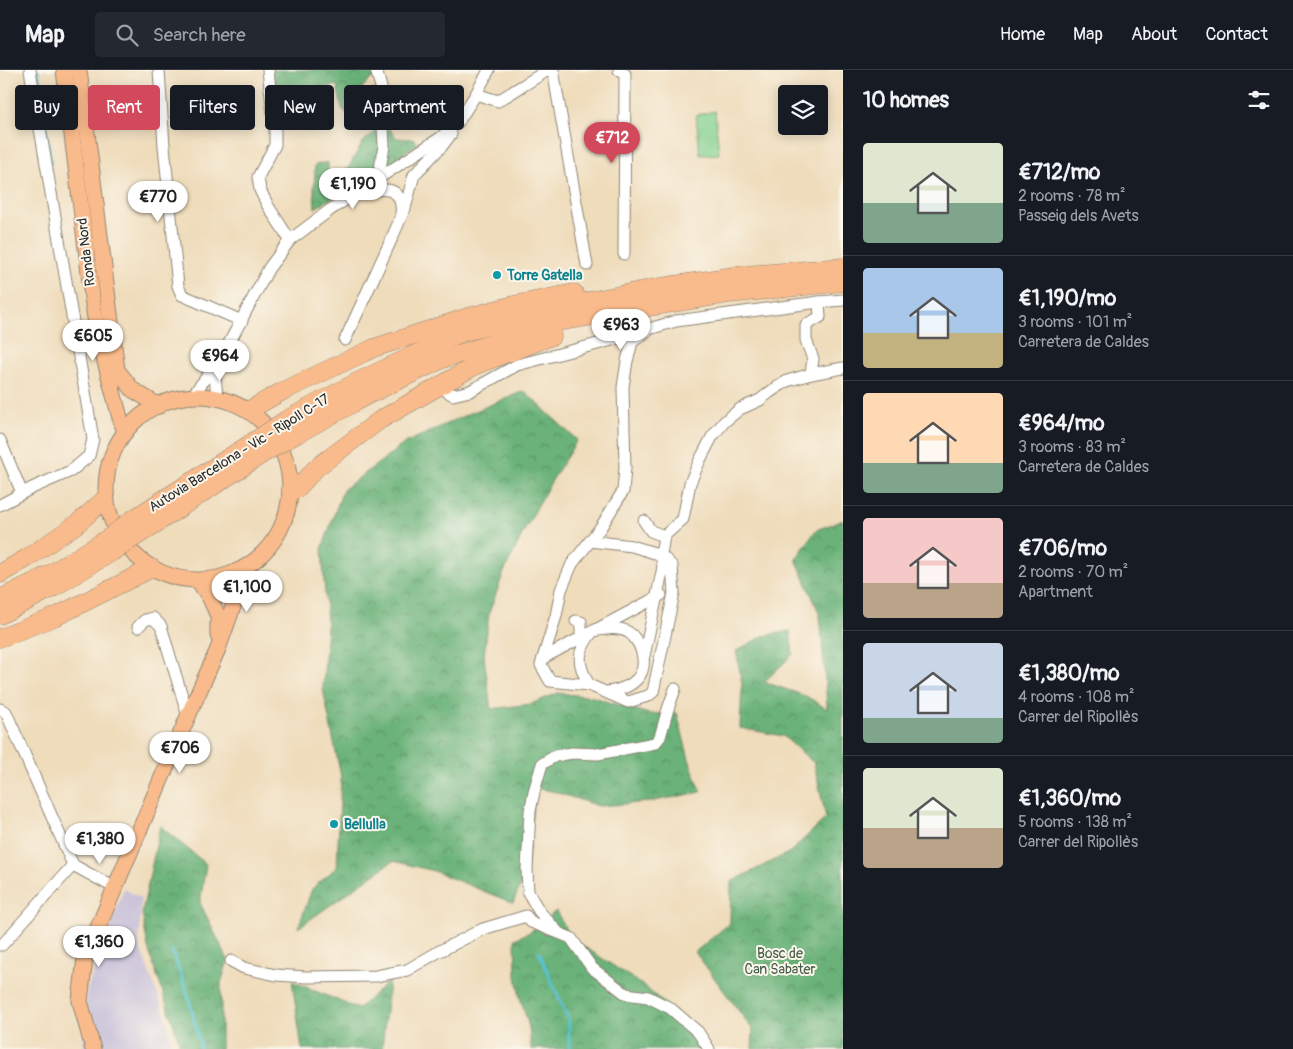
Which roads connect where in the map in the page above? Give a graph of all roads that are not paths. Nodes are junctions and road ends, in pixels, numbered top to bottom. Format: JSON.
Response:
{"nodes":[{"id":1,"x":30,"y":70,"type":"edge"},
{"id":2,"x":64,"y":70,"type":"edge"},
{"id":3,"x":79,"y":70,"type":"edge"},
{"id":4,"x":159,"y":70,"type":"edge"},
{"id":5,"x":268,"y":70,"type":"edge"},
{"id":6,"x":376,"y":70,"type":"edge"},
{"id":7,"x":488,"y":70,"type":"edge"},
{"id":8,"x":548,"y":70,"type":"edge"},
{"id":9,"x":553,"y":70,"type":"edge"},
{"id":10,"x":622,"y":72,"type":"edge"},
{"id":11,"x":476,"y":94,"type":"junction"},
{"id":12,"x":464,"y":113,"type":"edge"},
{"id":13,"x":449,"y":130,"type":"edge"},
{"id":14,"x":453,"y":130,"type":"edge"},
{"id":15,"x":400,"y":164,"type":"junction"},
{"id":16,"x":414,"y":175,"type":"junction"},
{"id":17,"x":378,"y":179,"type":"junction"},
{"id":18,"x":351,"y":196,"type":"junction"},
{"id":19,"x":401,"y":218,"type":"junction"},
{"id":20,"x":290,"y":240,"type":"junction"},
{"id":21,"x":624,"y":254,"type":"dead end"},
{"id":22,"x":587,"y":265,"type":"dead end"},
{"id":23,"x":843,"y":267,"type":"edge"},
{"id":24,"x":734,"y":276,"type":"junction"},
{"id":25,"x":843,"y":282,"type":"edge"},
{"id":26,"x":728,"y":294,"type":"junction"},
{"id":27,"x":843,"y":300,"type":"edge"},
{"id":28,"x":819,"y":302,"type":"junction"},
{"id":29,"x":242,"y":321,"type":"junction"},
{"id":30,"x":648,"y":330,"type":"junction"},
{"id":31,"x":345,"y":340,"type":"dead end"},
{"id":32,"x":219,"y":362,"type":"junction"},
{"id":33,"x":843,"y":368,"type":"edge"},
{"id":34,"x":811,"y":374,"type":"junction"},
{"id":35,"x":439,"y":386,"type":"junction"},
{"id":36,"x":192,"y":396,"type":"junction"},
{"id":37,"x":217,"y":397,"type":"junction"},
{"id":38,"x":159,"y":406,"type":"junction"},
{"id":39,"x":250,"y":410,"type":"junction"},
{"id":40,"x":125,"y":432,"type":"junction"},
{"id":41,"x":0,"y":440,"type":"edge"},
{"id":42,"x":258,"y":447,"type":"junction"},
{"id":43,"x":291,"y":490,"type":"junction"},
{"id":44,"x":22,"y":493,"type":"junction"},
{"id":45,"x":105,"y":499,"type":"junction"},
{"id":46,"x":0,"y":505,"type":"edge"},
{"id":47,"x":644,"y":521,"type":"dead end"},
{"id":48,"x":664,"y":536,"type":"junction"},
{"id":49,"x":590,"y":541,"type":"junction"},
{"id":50,"x":110,"y":546,"type":"junction"},
{"id":51,"x":661,"y":555,"type":"junction"},
{"id":52,"x":152,"y":568,"type":"junction"},
{"id":53,"x":244,"y":570,"type":"junction"},
{"id":54,"x":0,"y":574,"type":"edge"},
{"id":55,"x":200,"y":583,"type":"junction"},
{"id":56,"x":674,"y":588,"type":"junction"},
{"id":57,"x":656,"y":597,"type":"junction"},
{"id":58,"x":0,"y":599,"type":"edge"},
{"id":59,"x":0,"y":615,"type":"edge"},
{"id":60,"x":576,"y":621,"type":"dead end"},
{"id":61,"x":138,"y":627,"type":"dead end"},
{"id":62,"x":593,"y":631,"type":"junction"},
{"id":63,"x":0,"y":638,"type":"edge"},
{"id":64,"x":581,"y":638,"type":"junction"},
{"id":65,"x":218,"y":649,"type":"junction"},
{"id":66,"x":644,"y":656,"type":"junction"},
{"id":67,"x":543,"y":658,"type":"junction"},
{"id":68,"x":590,"y":685,"type":"junction"},
{"id":69,"x":675,"y":689,"type":"dead end"},
{"id":70,"x":608,"y":692,"type":"junction"},
{"id":71,"x":0,"y":709,"type":"edge"},
{"id":72,"x":188,"y":716,"type":"junction"},
{"id":73,"x":73,"y":865,"type":"junction"},
{"id":74,"x":115,"y":888,"type":"junction"},
{"id":75,"x":528,"y":892,"type":"junction"},
{"id":76,"x":526,"y":916,"type":"junction"},
{"id":77,"x":559,"y":933,"type":"junction"},
{"id":78,"x":0,"y":945,"type":"edge"},
{"id":79,"x":231,"y":961,"type":"dead end"},
{"id":80,"x":93,"y":1049,"type":"edge"},
{"id":81,"x":709,"y":1049,"type":"edge"}],
"edges":[{"from":1,"to":44,"type":"street"},
{"from":2,"to":40,"type":"main road","name":"Ronda Nord"},
{"from":3,"to":38,"type":"main road","name":"Ronda Nord"},
{"from":4,"to":29,"type":"street"},
{"from":5,"to":20,"type":"street"},
{"from":6,"to":17,"type":"street"},
{"from":7,"to":11,"type":"street"},
{"from":8,"to":11,"type":"street"},
{"from":9,"to":22,"type":"street"},
{"from":10,"to":21,"type":"street"},
{"from":11,"to":12,"type":"street"},
{"from":13,"to":15,"type":"street"},
{"from":14,"to":16,"type":"street"},
{"from":15,"to":16,"type":"street"},
{"from":15,"to":17,"type":"street"},
{"from":16,"to":19,"type":"street"},
{"from":17,"to":18,"type":"street"},
{"from":18,"to":19,"type":"street"},
{"from":18,"to":20,"type":"street"},
{"from":19,"to":31,"type":"street"},
{"from":20,"to":29,"type":"street"},
{"from":23,"to":24,"type":"highway","name":"Autovia Barcelona - Vic - Ripoll C-17"},
{"from":24,"to":39,"type":"highway"},
{"from":24,"to":42,"type":"highway","name":"Autovia Barcelona - Vic - Ripoll C-17","bridge":true},
{"from":25,"to":26,"type":"highway","name":"Autovia Barcelona - Vic - Ripoll C-17"},
{"from":26,"to":35,"type":"highway"},
{"from":26,"to":42,"type":"highway","name":"Autovia Barcelona - Vic - Ripoll C-17","bridge":true},
{"from":27,"to":28,"type":"street"},
{"from":28,"to":30,"type":"street"},
{"from":28,"to":34,"type":"street"},
{"from":29,"to":32,"type":"street"},
{"from":30,"to":35,"type":"street"},
{"from":30,"to":49,"type":"street"},
{"from":32,"to":36,"type":"street"},
{"from":32,"to":37,"type":"street"},
{"from":33,"to":34,"type":"street"},
{"from":34,"to":48,"type":"street"},
{"from":35,"to":43,"type":"highway"},
{"from":36,"to":37,"type":"main road"},
{"from":36,"to":38,"type":"main road"},
{"from":37,"to":39,"type":"main road"},
{"from":38,"to":40,"type":"main road"},
{"from":39,"to":43,"type":"main road"},
{"from":40,"to":45,"type":"main road"},
{"from":41,"to":44,"type":"street"},
{"from":42,"to":50,"type":"highway","name":"Autovia Barcelona - Vic - Ripoll C-17","bridge":true},
{"from":43,"to":53,"type":"main road"},
{"from":44,"to":46,"type":"street"},
{"from":45,"to":52,"type":"main road"},
{"from":45,"to":54,"type":"highway"},
{"from":47,"to":48,"type":"street"},
{"from":48,"to":51,"type":"street"},
{"from":49,"to":51,"type":"street"},
{"from":49,"to":67,"type":"street"},
{"from":50,"to":58,"type":"highway","name":"Autovia Barcelona - Vic - Ripoll C-17"},
{"from":50,"to":59,"type":"highway","name":"Autovia Barcelona - Vic - Ripoll C-17"},
{"from":51,"to":56,"type":"street"},
{"from":51,"to":57,"type":"street"},
{"from":52,"to":55,"type":"main road"},
{"from":52,"to":63,"type":"highway"},
{"from":53,"to":55,"type":"main road"},
{"from":53,"to":65,"type":"main road"},
{"from":55,"to":65,"type":"main road"},
{"from":56,"to":57,"type":"street"},
{"from":56,"to":70,"type":"street"},
{"from":57,"to":62,"type":"street"},
{"from":57,"to":66,"type":"street"},
{"from":60,"to":64,"type":"street"},
{"from":61,"to":72,"type":"street"},
{"from":62,"to":64,"type":"street"},
{"from":62,"to":66,"type":"street"},
{"from":62,"to":68,"type":"street"},
{"from":64,"to":67,"type":"street"},
{"from":65,"to":72,"type":"main road"},
{"from":66,"to":70,"type":"street"},
{"from":67,"to":68,"type":"street"},
{"from":68,"to":70,"type":"street"},
{"from":69,"to":75,"type":"street"},
{"from":71,"to":73,"type":"street"},
{"from":72,"to":74,"type":"main road"},
{"from":73,"to":74,"type":"street"},
{"from":73,"to":78,"type":"street"},
{"from":74,"to":80,"type":"main road"},
{"from":75,"to":76,"type":"street"},
{"from":75,"to":77,"type":"street"},
{"from":76,"to":77,"type":"street"},
{"from":76,"to":79,"type":"street"},
{"from":77,"to":81,"type":"street"}]}
